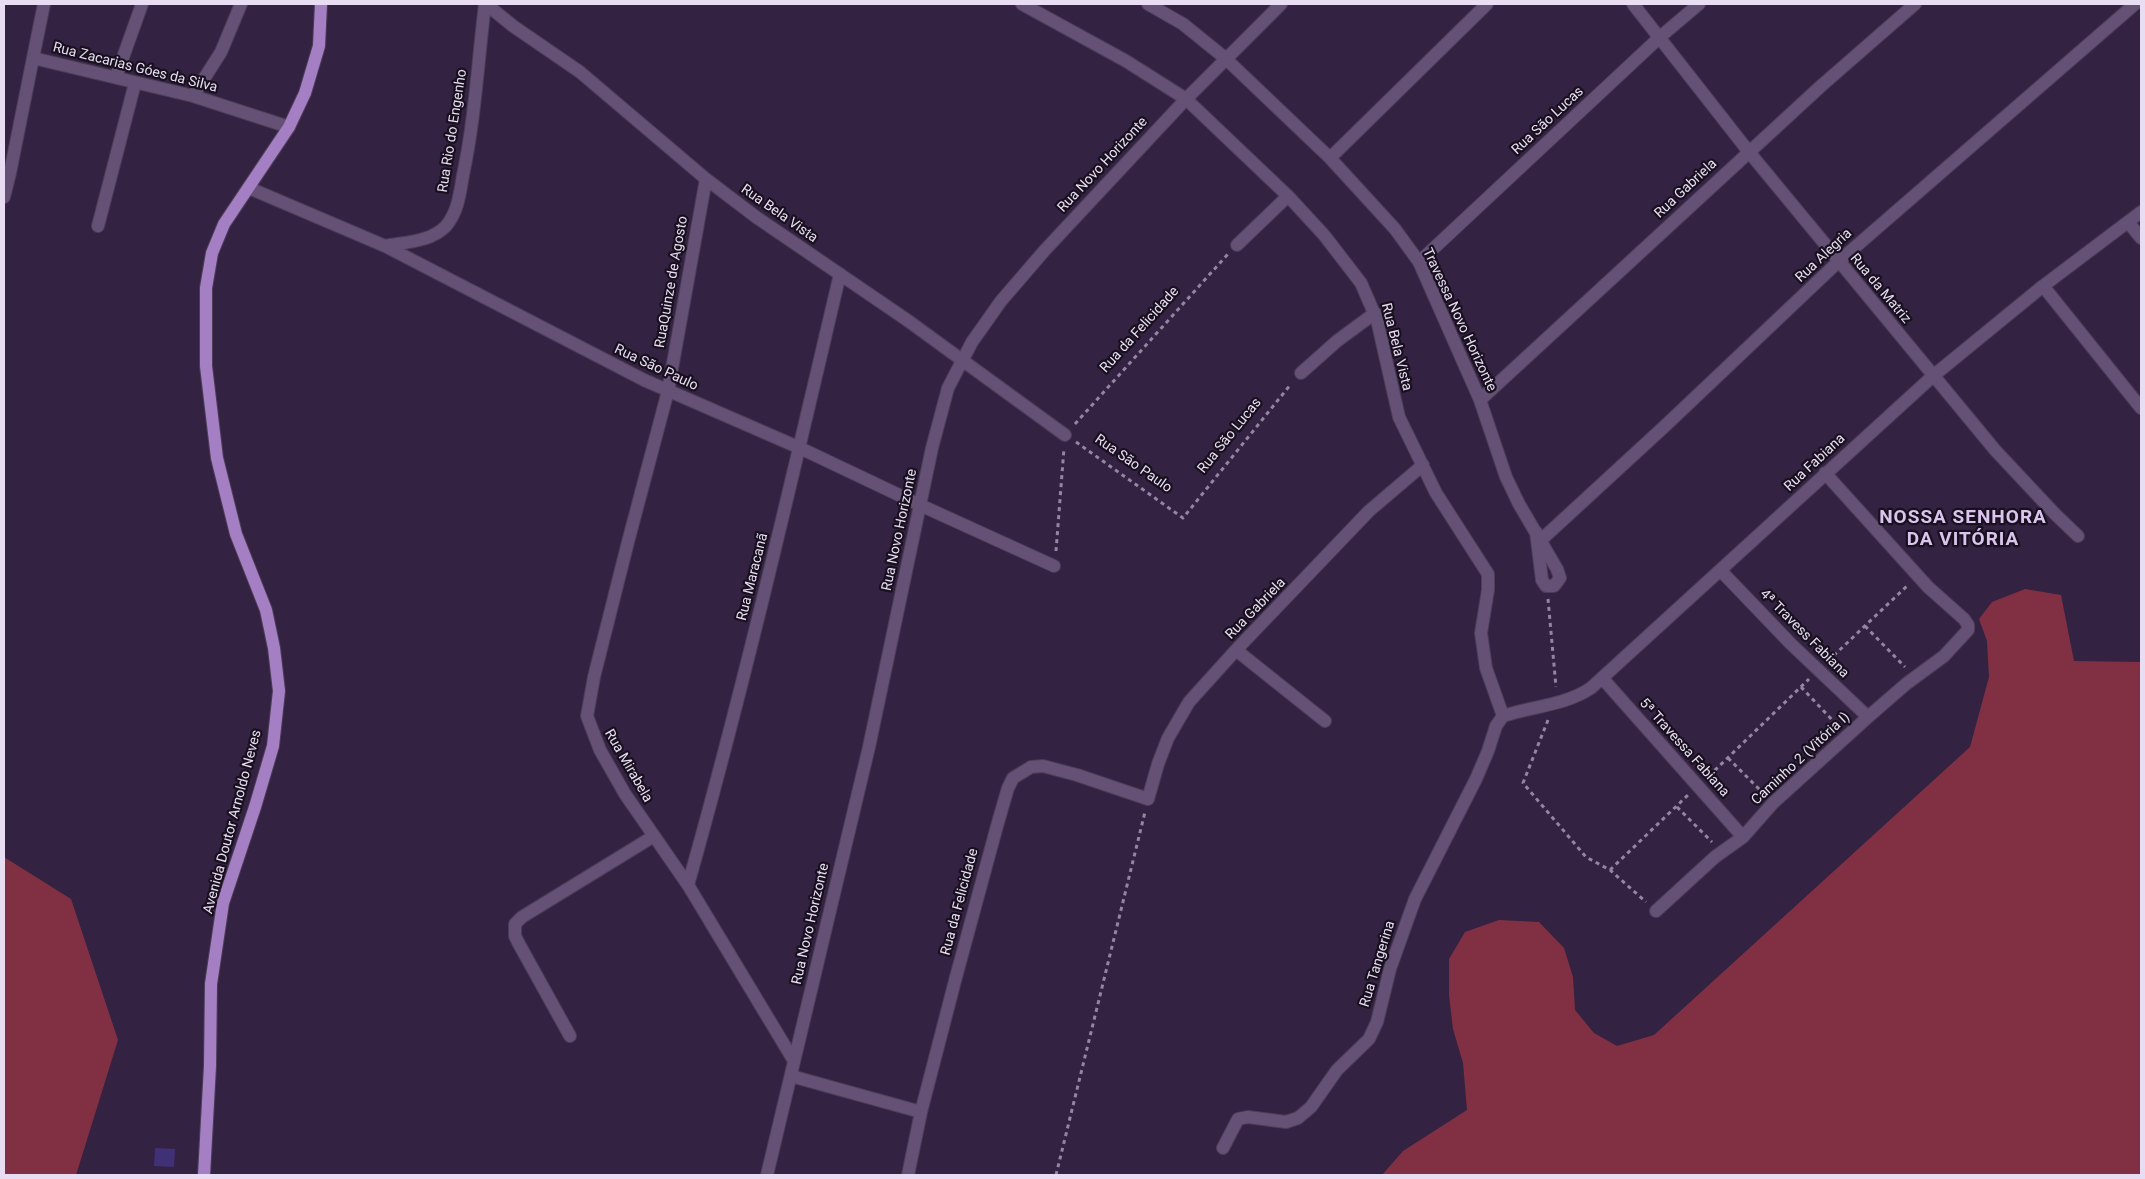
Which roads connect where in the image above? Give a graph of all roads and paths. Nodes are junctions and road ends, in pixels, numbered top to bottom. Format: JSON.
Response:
{"nodes":[{"id":1,"x":44,"y":4,"type":"edge"},
{"id":2,"x":142,"y":4,"type":"edge"},
{"id":3,"x":241,"y":4,"type":"edge"},
{"id":4,"x":320,"y":4,"type":"edge"},
{"id":5,"x":486,"y":4,"type":"edge"},
{"id":6,"x":1022,"y":4,"type":"edge"},
{"id":7,"x":1148,"y":4,"type":"edge"},
{"id":8,"x":1281,"y":4,"type":"edge"},
{"id":9,"x":1487,"y":4,"type":"edge"},
{"id":10,"x":1633,"y":4,"type":"edge"},
{"id":11,"x":1699,"y":4,"type":"edge"},
{"id":12,"x":1915,"y":4,"type":"edge"},
{"id":13,"x":2135,"y":4,"type":"edge"},
{"id":14,"x":1660,"y":37,"type":"junction"},
{"id":15,"x":33,"y":58,"type":"junction"},
{"id":16,"x":1225,"y":58,"type":"junction"},
{"id":17,"x":116,"y":77,"type":"junction"},
{"id":18,"x":135,"y":83,"type":"junction"},
{"id":19,"x":193,"y":96,"type":"junction"},
{"id":20,"x":1186,"y":98,"type":"junction"},
{"id":21,"x":289,"y":127,"type":"junction"},
{"id":22,"x":1749,"y":152,"type":"junction"},
{"id":23,"x":1330,"y":158,"type":"junction"},
{"id":24,"x":7,"y":172,"type":"edge"},
{"id":25,"x":706,"y":179,"type":"junction"},
{"id":26,"x":249,"y":188,"type":"junction"},
{"id":27,"x":1288,"y":196,"type":"junction"},
{"id":28,"x":4,"y":198,"type":"edge"},
{"id":29,"x":2141,"y":212,"type":"edge"},
{"id":30,"x":2128,"y":222,"type":"junction"},
{"id":31,"x":98,"y":226,"type":"dead end"},
{"id":32,"x":2141,"y":238,"type":"edge"},
{"id":33,"x":1237,"y":244,"type":"joint"},
{"id":34,"x":385,"y":246,"type":"junction"},
{"id":35,"x":1419,"y":262,"type":"junction"},
{"id":36,"x":1838,"y":262,"type":"junction"},
{"id":37,"x":840,"y":274,"type":"junction"},
{"id":38,"x":2043,"y":286,"type":"junction"},
{"id":39,"x":1375,"y":313,"type":"junction"},
{"id":40,"x":961,"y":360,"type":"junction"},
{"id":41,"x":1301,"y":373,"type":"joint"},
{"id":42,"x":1934,"y":376,"type":"junction"},
{"id":43,"x":668,"y":391,"type":"junction"},
{"id":44,"x":1480,"y":400,"type":"junction"},
{"id":45,"x":2141,"y":408,"type":"edge"},
{"id":46,"x":1065,"y":435,"type":"junction"},
{"id":47,"x":800,"y":448,"type":"junction"},
{"id":48,"x":1423,"y":465,"type":"junction"},
{"id":49,"x":1825,"y":473,"type":"junction"},
{"id":50,"x":920,"y":505,"type":"junction"},
{"id":51,"x":1184,"y":518,"type":"joint"},
{"id":52,"x":1539,"y":536,"type":"junction"},
{"id":53,"x":2078,"y":536,"type":"dead end"},
{"id":54,"x":1054,"y":566,"type":"joint"},
{"id":55,"x":1721,"y":571,"type":"junction"},
{"id":56,"x":1918,"y":575,"type":"junction"},
{"id":57,"x":1546,"y":586,"type":"junction"},
{"id":58,"x":1865,"y":626,"type":"junction"},
{"id":59,"x":1236,"y":650,"type":"junction"},
{"id":60,"x":1826,"y":663,"type":"dead end"},
{"id":61,"x":1814,"y":675,"type":"dead end"},
{"id":62,"x":1916,"y":677,"type":"junction"},
{"id":63,"x":1603,"y":679,"type":"junction"},
{"id":64,"x":1801,"y":687,"type":"junction"},
{"id":65,"x":1556,"y":703,"type":"junction"},
{"id":66,"x":1503,"y":716,"type":"junction"},
{"id":67,"x":1868,"y":717,"type":"junction"},
{"id":68,"x":1325,"y":721,"type":"dead end"},
{"id":69,"x":1847,"y":736,"type":"junction"},
{"id":70,"x":1728,"y":758,"type":"junction"},
{"id":71,"x":1698,"y":786,"type":"junction"},
{"id":72,"x":1148,"y":799,"type":"junction"},
{"id":73,"x":1773,"y":803,"type":"junction"},
{"id":74,"x":1677,"y":807,"type":"junction"},
{"id":75,"x":654,"y":836,"type":"junction"},
{"id":76,"x":1743,"y":837,"type":"junction"},
{"id":77,"x":1722,"y":852,"type":"junction"},
{"id":78,"x":1610,"y":870,"type":"junction"},
{"id":79,"x":688,"y":885,"type":"junction"},
{"id":80,"x":1656,"y":910,"type":"joint"},
{"id":81,"x":570,"y":1036,"type":"dead end"},
{"id":82,"x":794,"y":1061,"type":"junction"},
{"id":83,"x":791,"y":1076,"type":"junction"},
{"id":84,"x":921,"y":1112,"type":"junction"},
{"id":85,"x":1223,"y":1148,"type":"dead end"},
{"id":86,"x":204,"y":1175,"type":"edge"},
{"id":87,"x":767,"y":1175,"type":"edge"},
{"id":88,"x":908,"y":1175,"type":"edge"},
{"id":89,"x":1056,"y":1175,"type":"edge"}],
"edges":[{"from":1,"to":15,"type":"street"},
{"from":2,"to":17,"type":"street"},
{"from":3,"to":19,"type":"street"},
{"from":4,"to":21,"type":"main road","name":"Avenida Doutor Arnoldo Neves"},
{"from":5,"to":25,"type":"street","name":"Rua Bela Vista"},
{"from":5,"to":34,"type":"street","name":"Rua Rio do Engenho"},
{"from":6,"to":20,"type":"street","name":"Rua Bela Vista"},
{"from":7,"to":16,"type":"street","name":"Travessa Novo Horizonte"},
{"from":8,"to":16,"type":"street","name":"Rua Novo Horizonte"},
{"from":9,"to":23,"type":"street"},
{"from":10,"to":14,"type":"street","name":"Rua da Matriz"},
{"from":11,"to":14,"type":"street","name":"Rua São Lucas"},
{"from":12,"to":22,"type":"street","name":"Rua Gabriela"},
{"from":13,"to":36,"type":"street","name":"Rua Alegria"},
{"from":14,"to":22,"type":"street","name":"Rua da Matriz"},
{"from":14,"to":35,"type":"street","name":"Rua São Lucas"},
{"from":15,"to":17,"type":"street","name":"Rua Zacarias Góes da Silva"},
{"from":15,"to":24,"type":"street","name":"Rua Zacarias Góes da Silva"},
{"from":16,"to":20,"type":"street","name":"Rua Novo Horizonte"},
{"from":16,"to":23,"type":"street","name":"Travessa Novo Horizonte"},
{"from":17,"to":18,"type":"street","name":"Rua Zacarias Góes da Silva"},
{"from":18,"to":19,"type":"street","name":"Rua Zacarias Góes da Silva"},
{"from":18,"to":31,"type":"street"},
{"from":19,"to":21,"type":"street","name":"Rua Zacarias Góes da Silva"},
{"from":20,"to":27,"type":"street","name":"Rua Bela Vista"},
{"from":20,"to":40,"type":"street","name":"Rua Novo Horizonte"},
{"from":21,"to":26,"type":"main road","name":"Avenida Doutor Arnoldo Neves"},
{"from":22,"to":36,"type":"street","name":"Rua da Matriz"},
{"from":22,"to":44,"type":"street","name":"Rua Gabriela"},
{"from":23,"to":35,"type":"street","name":"Travessa Novo Horizonte"},
{"from":24,"to":28,"type":"street","name":"Rua Zacarias Góes da Silva"},
{"from":25,"to":37,"type":"street","name":"Rua Bela Vista"},
{"from":25,"to":43,"type":"street","name":"RuaQuinze de Agosto"},
{"from":26,"to":34,"type":"street","name":"Rua São Paulo"},
{"from":26,"to":86,"type":"main road","name":"Avenida Doutor Arnoldo Neves"},
{"from":27,"to":33,"type":"street"},
{"from":27,"to":39,"type":"street","name":"Rua Bela Vista"},
{"from":29,"to":30,"type":"street","name":"Rua Fabiana"},
{"from":30,"to":32,"type":"street"},
{"from":30,"to":38,"type":"street","name":"Rua Fabiana"},
{"from":33,"to":46,"type":"path","name":"Rua da Felicidade"},
{"from":34,"to":43,"type":"street","name":"Rua São Paulo"},
{"from":35,"to":44,"type":"street","name":"Travessa Novo Horizonte"},
{"from":36,"to":42,"type":"street","name":"Rua da Matriz"},
{"from":36,"to":52,"type":"street","name":"Rua Alegria"},
{"from":37,"to":40,"type":"street","name":"Rua Bela Vista"},
{"from":37,"to":47,"type":"street","name":"Rua Maracanã"},
{"from":38,"to":42,"type":"street","name":"Rua Fabiana"},
{"from":38,"to":45,"type":"street"},
{"from":39,"to":41,"type":"street"},
{"from":39,"to":48,"type":"street","name":"Rua Bela Vista"},
{"from":40,"to":46,"type":"street","name":"Rua Bela Vista"},
{"from":40,"to":50,"type":"street","name":"Rua Novo Horizonte"},
{"from":41,"to":51,"type":"path","name":"Rua São Lucas"},
{"from":42,"to":49,"type":"street","name":"Rua Fabiana"},
{"from":42,"to":53,"type":"street","name":"Rua da Matriz"},
{"from":43,"to":47,"type":"street","name":"Rua São Paulo"},
{"from":43,"to":75,"type":"street","name":"Rua Mirabela"},
{"from":44,"to":52,"type":"street","name":"Travessa Novo Horizonte"},
{"from":46,"to":51,"type":"path","name":"Rua São Paulo"},
{"from":46,"to":54,"type":"path"},
{"from":47,"to":50,"type":"street","name":"Rua São Paulo"},
{"from":47,"to":79,"type":"street","name":"Rua Maracanã"},
{"from":48,"to":59,"type":"street","name":"Rua Gabriela"},
{"from":48,"to":66,"type":"street","name":"Rua Bela Vista"},
{"from":49,"to":55,"type":"street","name":"Rua Fabiana"},
{"from":49,"to":56,"type":"street"},
{"from":50,"to":54,"type":"street","name":"Rua São Paulo"},
{"from":50,"to":82,"type":"street","name":"Rua Novo Horizonte"},
{"from":52,"to":57,"type":"street"},
{"from":52,"to":57,"type":"street","name":"Travessa Novo Horizonte"},
{"from":55,"to":63,"type":"street","name":"Rua Fabiana"},
{"from":55,"to":67,"type":"street","name":"4ª Travess Fabiana"},
{"from":56,"to":58,"type":"path"},
{"from":56,"to":62,"type":"street","name":"Caminho 2 (Vitória I)"},
{"from":57,"to":65,"type":"path"},
{"from":58,"to":60,"type":"path"},
{"from":58,"to":62,"type":"path"},
{"from":59,"to":68,"type":"street"},
{"from":59,"to":72,"type":"street","name":"Rua Gabriela"},
{"from":61,"to":64,"type":"path"},
{"from":62,"to":67,"type":"street","name":"Caminho 2 (Vitória I)"},
{"from":63,"to":65,"type":"street","name":"Rua Fabiana"},
{"from":63,"to":71,"type":"street","name":"5ª Travessa Fabiana"},
{"from":64,"to":69,"type":"path"},
{"from":64,"to":70,"type":"path"},
{"from":65,"to":66,"type":"street","name":"Rua Fabiana"},
{"from":65,"to":78,"type":"path"},
{"from":66,"to":85,"type":"street","name":"Rua Tangerina"},
{"from":67,"to":69,"type":"street","name":"Caminho 2 (Vitória I)"},
{"from":69,"to":73,"type":"street","name":"Caminho 2 (Vitória I)"},
{"from":70,"to":71,"type":"path"},
{"from":70,"to":73,"type":"path"},
{"from":71,"to":74,"type":"path"},
{"from":71,"to":76,"type":"street","name":"5ª Travessa Fabiana"},
{"from":72,"to":84,"type":"street","name":"Rua da Felicidade"},
{"from":72,"to":89,"type":"path"},
{"from":73,"to":76,"type":"street","name":"Caminho 2 (Vitória I)"},
{"from":74,"to":77,"type":"path"},
{"from":74,"to":78,"type":"path"},
{"from":75,"to":79,"type":"street","name":"Rua Mirabela"},
{"from":75,"to":81,"type":"street"},
{"from":76,"to":77,"type":"street","name":"Caminho 2 (Vitória I)"},
{"from":77,"to":80,"type":"street","name":"Caminho 2 (Vitória I)"},
{"from":78,"to":80,"type":"path"},
{"from":79,"to":82,"type":"street","name":"Rua Mirabela"},
{"from":82,"to":83,"type":"street","name":"Rua Novo Horizonte"},
{"from":83,"to":84,"type":"street"},
{"from":83,"to":87,"type":"street","name":"Rua Novo Horizonte"},
{"from":84,"to":88,"type":"street","name":"Rua da Felicidade"}]}
